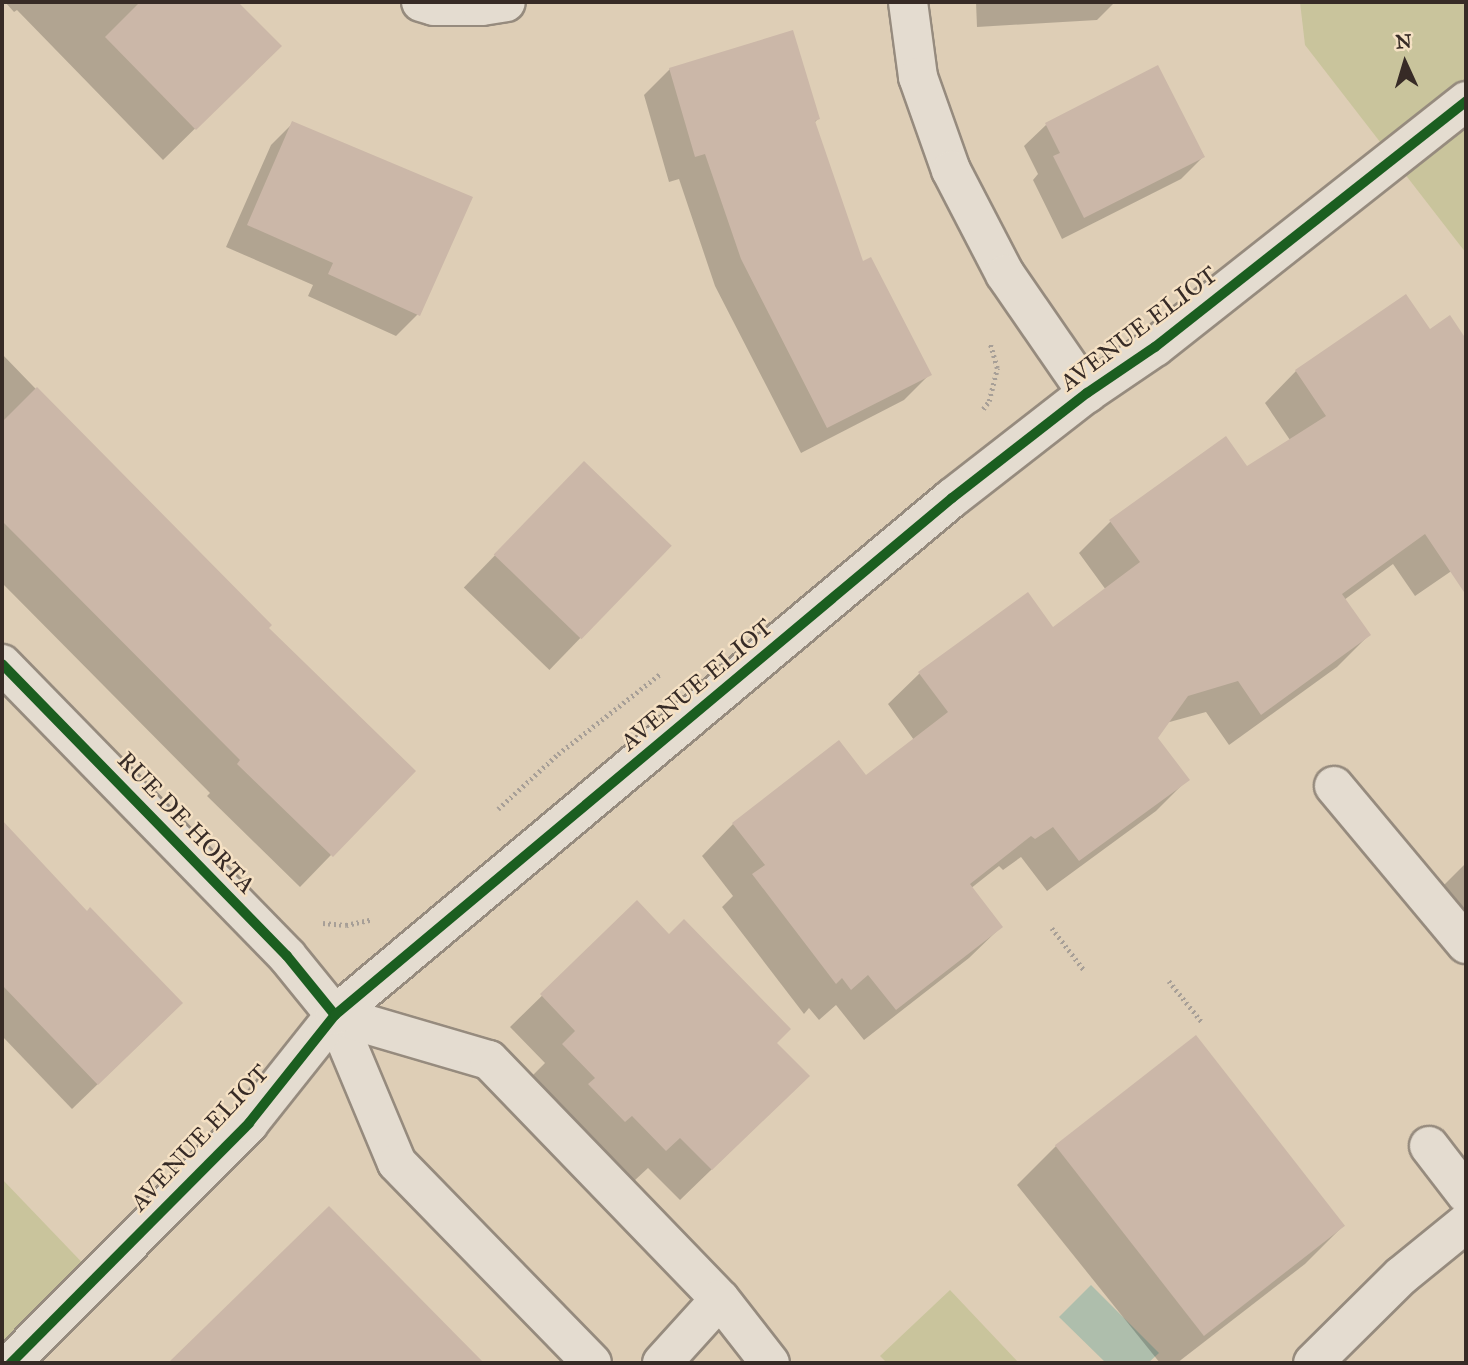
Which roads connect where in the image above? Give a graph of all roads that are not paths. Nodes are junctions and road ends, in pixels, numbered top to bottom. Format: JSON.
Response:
{"nodes":[{"id":1,"x":421,"y":2,"type":"edge"},
{"id":2,"x":506,"y":2,"type":"edge"},
{"id":3,"x":908,"y":2,"type":"edge"},
{"id":4,"x":1466,"y":101,"type":"edge"},
{"id":5,"x":1087,"y":393,"type":"junction"},
{"id":6,"x":2,"y":664,"type":"edge"},
{"id":7,"x":1334,"y":786,"type":"dead end"},
{"id":8,"x":1466,"y":944,"type":"edge"},
{"id":9,"x":335,"y":1015,"type":"junction"},
{"id":10,"x":1429,"y":1146,"type":"dead end"},
{"id":11,"x":1466,"y":1194,"type":"edge"},
{"id":12,"x":1466,"y":1223,"type":"edge"},
{"id":13,"x":720,"y":1299,"type":"junction"},
{"id":14,"x":11,"y":1363,"type":"edge"},
{"id":15,"x":592,"y":1363,"type":"edge"},
{"id":16,"x":662,"y":1363,"type":"edge"},
{"id":17,"x":770,"y":1363,"type":"edge"},
{"id":18,"x":1313,"y":1363,"type":"edge"}],
"edges":[{"from":1,"to":2,"type":"street"},
{"from":3,"to":5,"type":"street"},
{"from":4,"to":5,"type":"street","name":"AVENUE ELIOT"},
{"from":5,"to":9,"type":"street","name":"AVENUE ELIOT"},
{"from":6,"to":9,"type":"street","name":"RUE DE HORTA"},
{"from":7,"to":8,"type":"street"},
{"from":9,"to":13,"type":"street"},
{"from":9,"to":14,"type":"street","name":"AVENUE ELIOT"},
{"from":9,"to":15,"type":"street","name":"RUE DE HORTA"},
{"from":10,"to":11,"type":"street"},
{"from":12,"to":18,"type":"street"},
{"from":13,"to":16,"type":"street"},
{"from":13,"to":17,"type":"street"}]}
